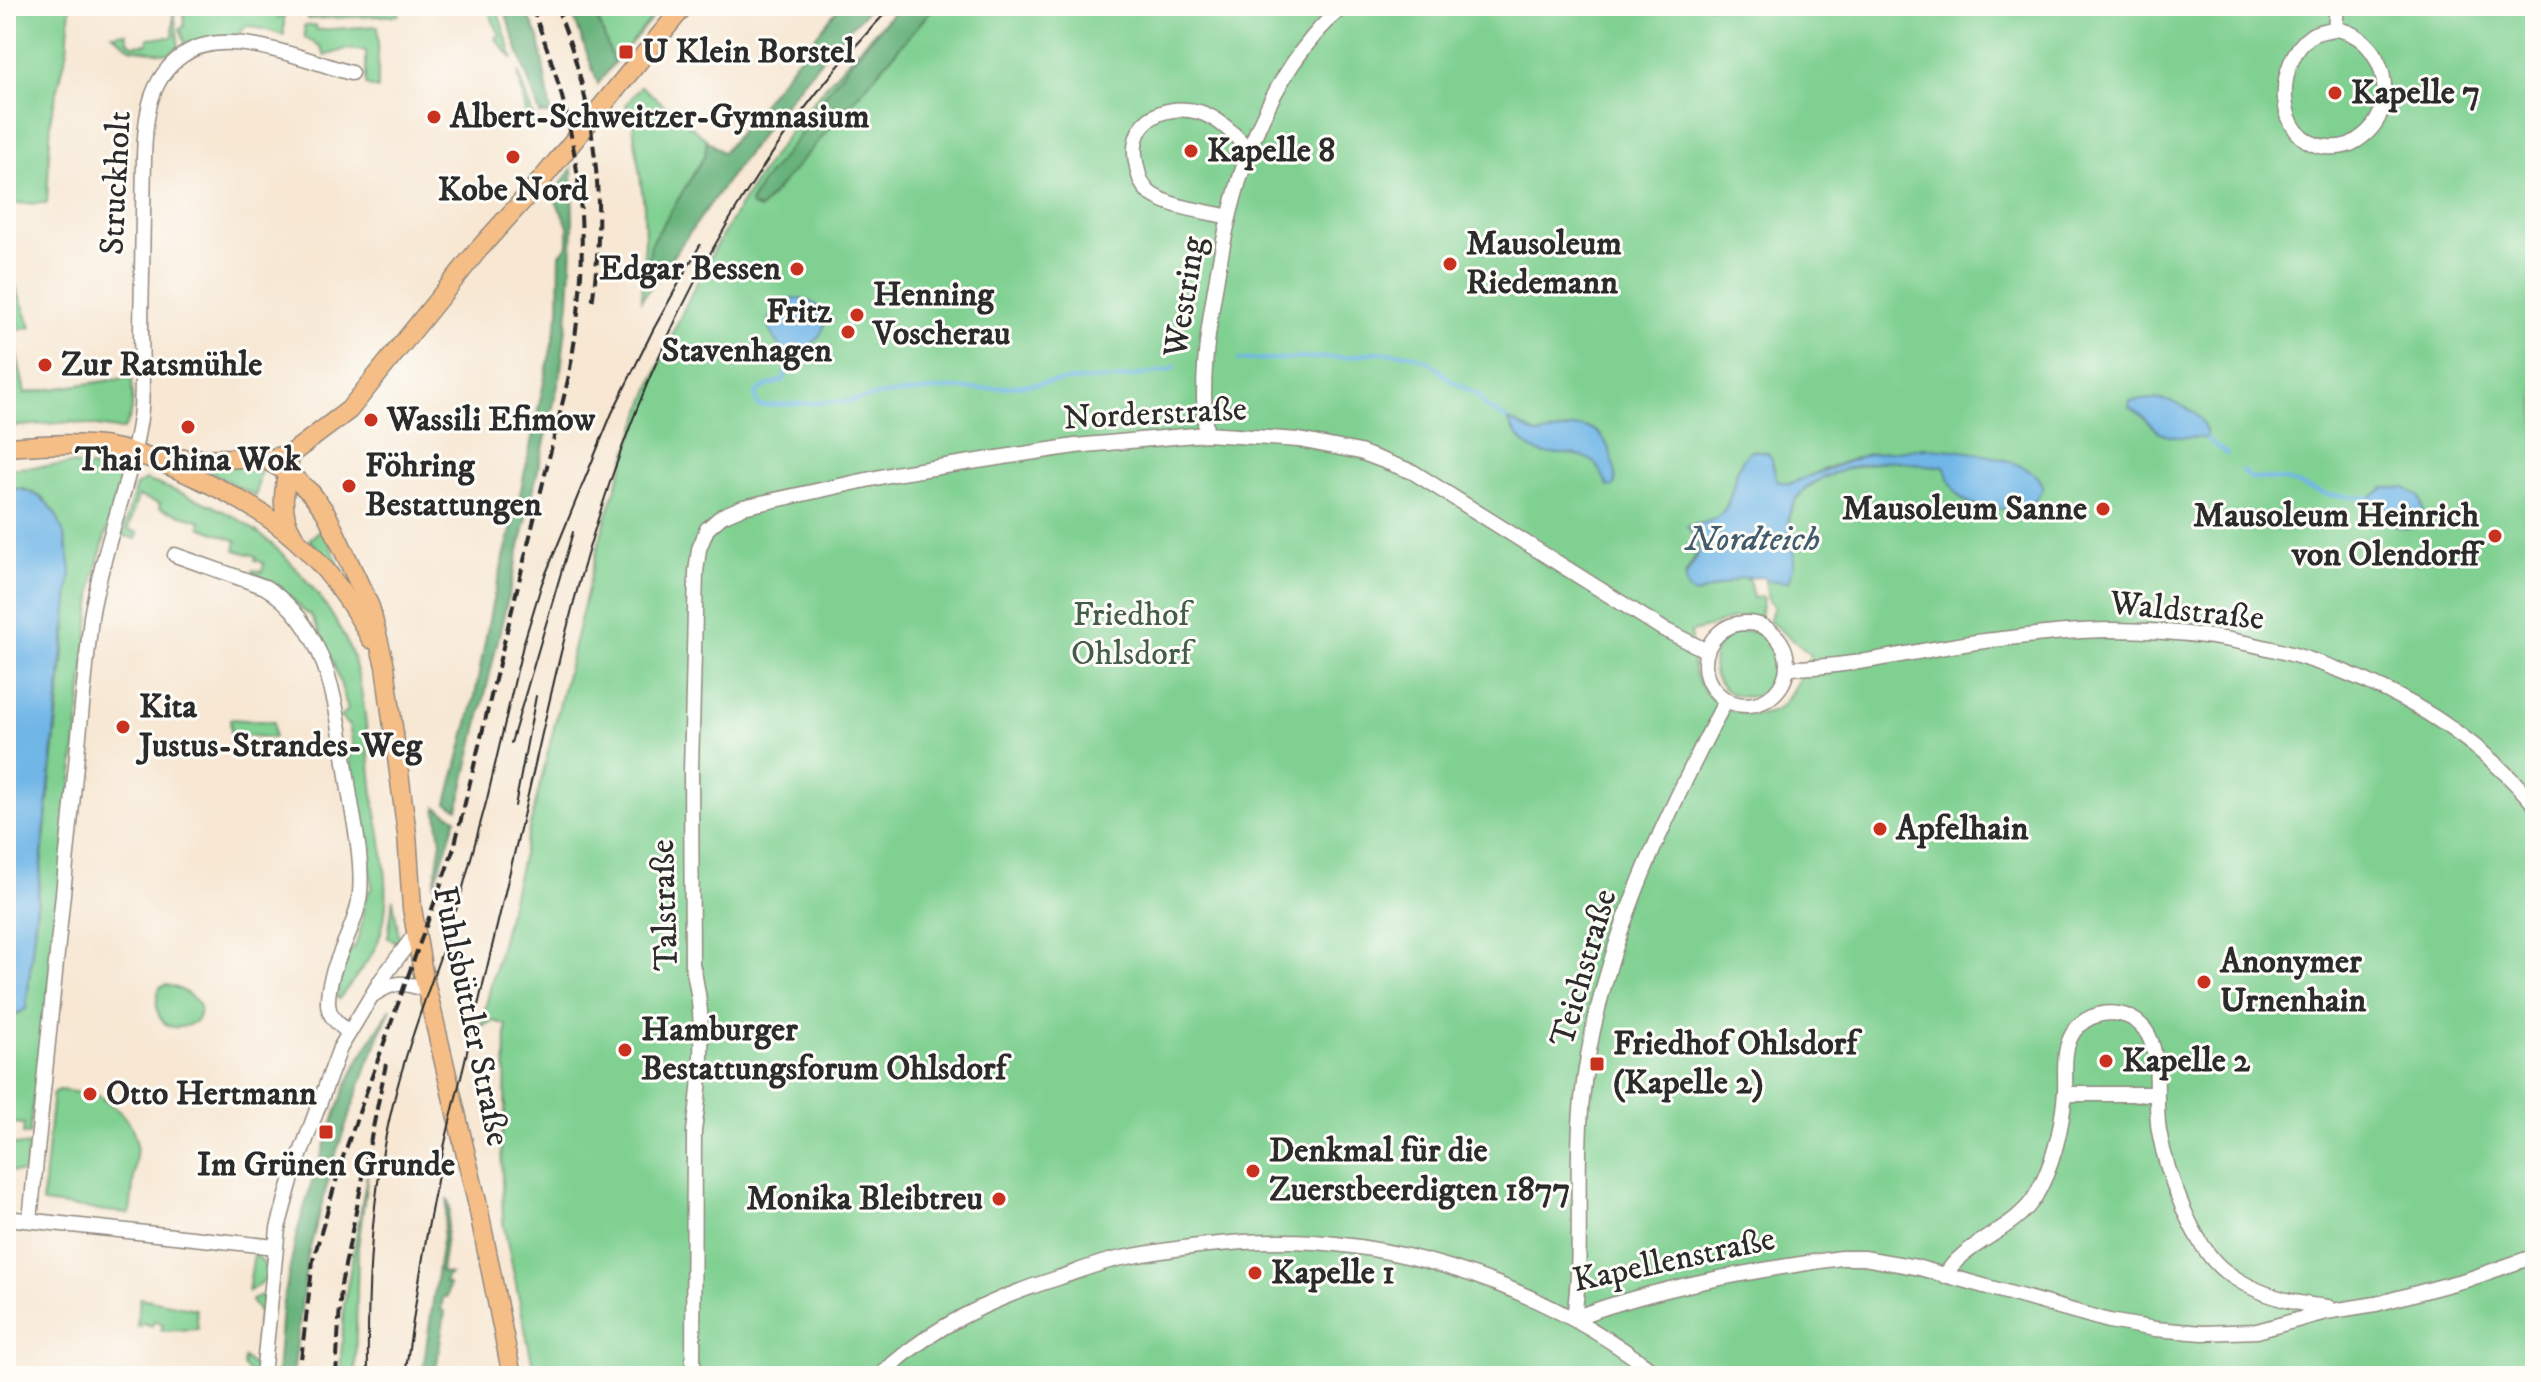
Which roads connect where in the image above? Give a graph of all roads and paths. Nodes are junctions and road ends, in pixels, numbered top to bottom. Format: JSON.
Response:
{"nodes":[{"id":1,"x":684,"y":6,"type":"edge"},
{"id":2,"x":1343,"y":6,"type":"edge"},
{"id":3,"x":2337,"y":6,"type":"edge"},
{"id":4,"x":2335,"y":29,"type":"junction"},
{"id":5,"x":351,"y":73,"type":"dead end"},
{"id":6,"x":1248,"y":149,"type":"junction"},
{"id":7,"x":1229,"y":217,"type":"junction"},
{"id":8,"x":1206,"y":434,"type":"junction"},
{"id":9,"x":6,"y":447,"type":"edge"},
{"id":10,"x":133,"y":453,"type":"junction"},
{"id":11,"x":154,"y":459,"type":"junction"},
{"id":12,"x":290,"y":462,"type":"junction"},
{"id":13,"x":707,"y":529,"type":"joint"},
{"id":14,"x":295,"y":538,"type":"junction"},
{"id":15,"x":175,"y":555,"type":"dead end"},
{"id":16,"x":1707,"y":651,"type":"junction"},
{"id":17,"x":385,"y":666,"type":"junction"},
{"id":18,"x":1788,"y":668,"type":"junction"},
{"id":19,"x":1726,"y":700,"type":"junction"},
{"id":20,"x":2535,"y":805,"type":"edge"},
{"id":21,"x":416,"y":933,"type":"junction"},
{"id":22,"x":427,"y":990,"type":"junction"},
{"id":23,"x":373,"y":995,"type":"junction"},
{"id":24,"x":349,"y":1033,"type":"junction"},
{"id":25,"x":2065,"y":1094,"type":"junction"},
{"id":26,"x":2155,"y":1094,"type":"junction"},
{"id":27,"x":6,"y":1218,"type":"edge"},
{"id":28,"x":30,"y":1220,"type":"junction"},
{"id":29,"x":276,"y":1247,"type":"junction"},
{"id":30,"x":2535,"y":1256,"type":"edge"},
{"id":31,"x":1945,"y":1276,"type":"junction"},
{"id":32,"x":2344,"y":1309,"type":"junction"},
{"id":33,"x":1574,"y":1318,"type":"junction"},
{"id":34,"x":263,"y":1376,"type":"edge"},
{"id":35,"x":512,"y":1376,"type":"edge"},
{"id":36,"x":693,"y":1376,"type":"edge"},
{"id":37,"x":880,"y":1376,"type":"edge"},
{"id":38,"x":1659,"y":1376,"type":"edge"}],
"edges":[{"from":1,"to":12,"type":"main road"},
{"from":2,"to":6,"type":"street","name":"Westring"},
{"from":3,"to":4,"type":"street"},
{"from":4,"to":4,"type":"street"},
{"from":5,"to":10,"type":"street","name":"Struckholt"},
{"from":6,"to":7,"type":"street","name":"Westring"},
{"from":6,"to":7,"type":"street","name":"Westring"},
{"from":7,"to":8,"type":"street","name":"Westring"},
{"from":8,"to":13,"type":"street","name":"Norderstraße"},
{"from":8,"to":16,"type":"street","name":"Norderstraße"},
{"from":9,"to":10,"type":"main road"},
{"from":10,"to":11,"type":"main road"},
{"from":10,"to":28,"type":"street","name":"Struckholt"},
{"from":11,"to":12,"type":"main road"},
{"from":11,"to":14,"type":"main road","name":"Fuhlsbüttler Straße"},
{"from":12,"to":14,"type":"main road"},
{"from":12,"to":17,"type":"main road","name":"Fuhlsbüttler Straße"},
{"from":13,"to":36,"type":"street","name":"Talstraße"},
{"from":14,"to":17,"type":"main road","name":"Fuhlsbüttler Straße"},
{"from":15,"to":24,"type":"street"},
{"from":16,"to":18,"type":"street"},
{"from":16,"to":19,"type":"street"},
{"from":17,"to":21,"type":"main road","name":"Fuhlsbüttler Straße"},
{"from":18,"to":19,"type":"street"},
{"from":18,"to":20,"type":"street","name":"Waldstraße"},
{"from":19,"to":33,"type":"street","name":"Teichstraße"},
{"from":21,"to":22,"type":"main road","name":"Fuhlsbüttler Straße"},
{"from":21,"to":23,"type":"street"},
{"from":22,"to":23,"type":"street"},
{"from":22,"to":35,"type":"main road","name":"Fuhlsbüttler Straße"},
{"from":23,"to":24,"type":"street"},
{"from":24,"to":29,"type":"street"},
{"from":25,"to":26,"type":"street"},
{"from":25,"to":26,"type":"street","name":"Kapellenstraße"},
{"from":25,"to":31,"type":"street","name":"Kapellenstraße"},
{"from":26,"to":32,"type":"street","name":"Kapellenstraße"},
{"from":27,"to":28,"type":"street"},
{"from":28,"to":29,"type":"street"},
{"from":29,"to":34,"type":"street"},
{"from":30,"to":32,"type":"street","name":"Kapellenstraße"},
{"from":31,"to":32,"type":"street","name":"Kapellenstraße"},
{"from":31,"to":33,"type":"street","name":"Kapellenstraße"},
{"from":33,"to":37,"type":"street","name":"Kapellenstraße"},
{"from":33,"to":38,"type":"street"}]}
